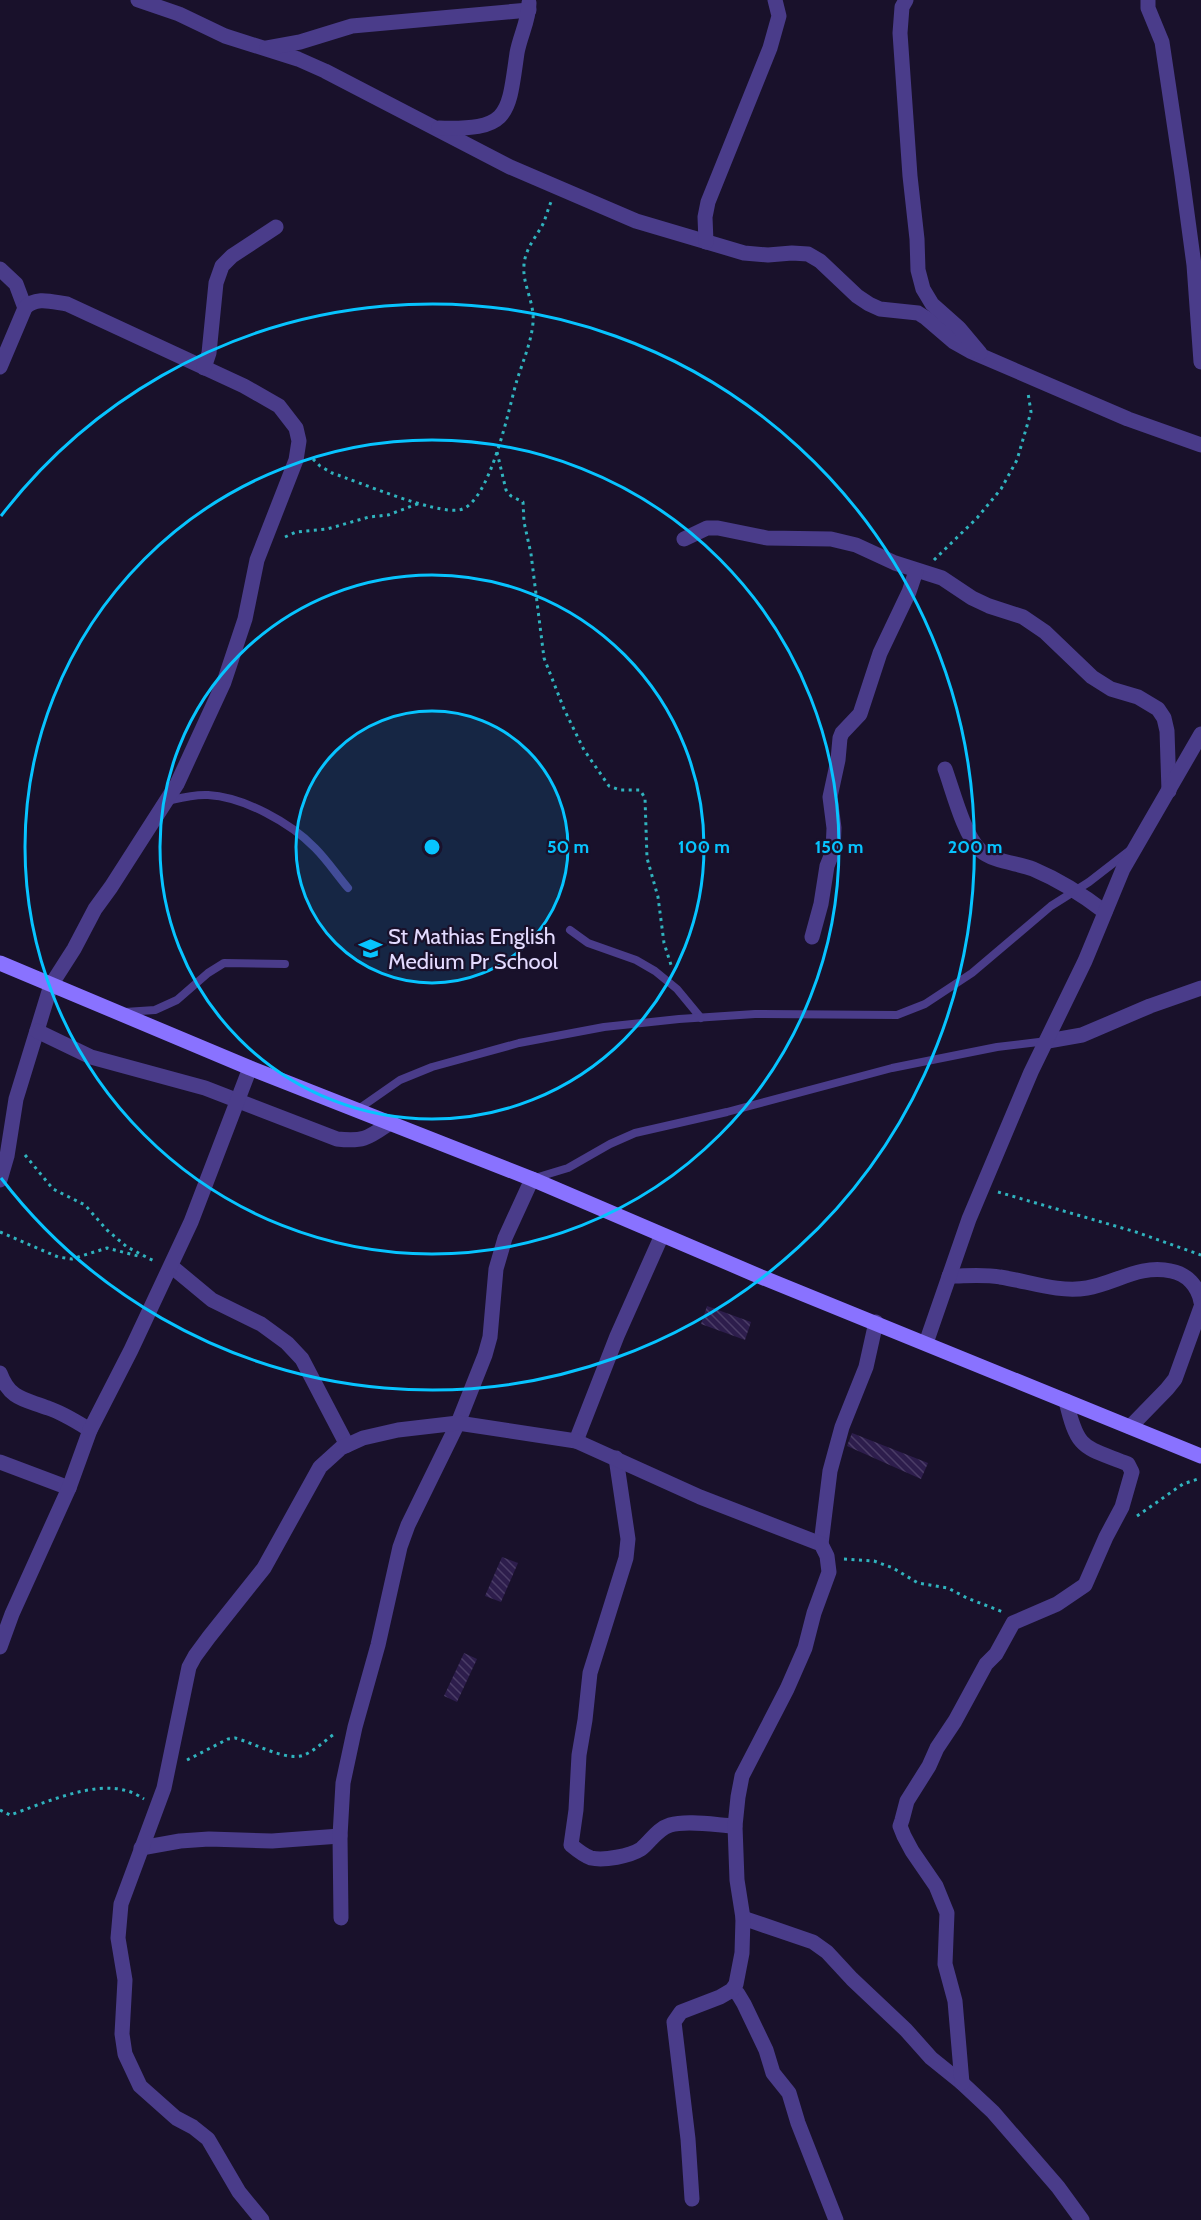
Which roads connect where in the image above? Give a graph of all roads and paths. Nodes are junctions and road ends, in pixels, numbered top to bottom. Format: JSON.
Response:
{"nodes":[{"id":1,"x":138,"y":0,"type":"edge"},
{"id":2,"x":776,"y":0,"type":"edge"},
{"id":3,"x":906,"y":0,"type":"edge"},
{"id":4,"x":1148,"y":0,"type":"edge"},
{"id":5,"x":529,"y":5,"type":"edge"},
{"id":6,"x":264,"y":48,"type":"junction"},
{"id":7,"x":436,"y":128,"type":"junction"},
{"id":8,"x":557,"y":188,"type":"junction"},
{"id":9,"x":276,"y":227,"type":"dead end"},
{"id":10,"x":706,"y":242,"type":"junction"},
{"id":11,"x":0,"y":269,"type":"edge"},
{"id":12,"x":25,"y":308,"type":"junction"},
{"id":13,"x":982,"y":356,"type":"junction"},
{"id":14,"x":1201,"y":362,"type":"edge"},
{"id":15,"x":0,"y":367,"type":"edge"},
{"id":16,"x":204,"y":368,"type":"junction"},
{"id":17,"x":1016,"y":370,"type":"junction"},
{"id":18,"x":299,"y":441,"type":"junction"},
{"id":19,"x":1201,"y":444,"type":"edge"},
{"id":20,"x":497,"y":452,"type":"junction"},
{"id":21,"x":420,"y":503,"type":"junction"},
{"id":22,"x":684,"y":538,"type":"dead end"},
{"id":23,"x":266,"y":540,"type":"junction"},
{"id":24,"x":919,"y":572,"type":"junction"},
{"id":25,"x":1201,"y":734,"type":"edge"},
{"id":26,"x":945,"y":769,"type":"dead end"},
{"id":27,"x":1168,"y":791,"type":"junction"},
{"id":28,"x":166,"y":801,"type":"junction"},
{"id":29,"x":1137,"y":845,"type":"junction"},
{"id":30,"x":348,"y":888,"type":"dead end"},
{"id":31,"x":1075,"y":890,"type":"junction"},
{"id":32,"x":1105,"y":912,"type":"junction"},
{"id":33,"x":570,"y":930,"type":"dead end"},
{"id":34,"x":812,"y":937,"type":"dead end"},
{"id":35,"x":0,"y":963,"type":"edge"},
{"id":36,"x":285,"y":964,"type":"dead end"},
{"id":37,"x":51,"y":985,"type":"junction"},
{"id":38,"x":1201,"y":988,"type":"edge"},
{"id":39,"x":676,"y":989,"type":"junction"},
{"id":40,"x":118,"y":1013,"type":"junction"},
{"id":41,"x":701,"y":1018,"type":"junction"},
{"id":42,"x":37,"y":1031,"type":"junction"},
{"id":43,"x":1048,"y":1041,"type":"junction"},
{"id":44,"x":250,"y":1068,"type":"junction"},
{"id":45,"x":238,"y":1100,"type":"junction"},
{"id":46,"x":357,"y":1110,"type":"junction"},
{"id":47,"x":390,"y":1124,"type":"junction"},
{"id":48,"x":10,"y":1132,"type":"junction"},
{"id":49,"x":532,"y":1179,"type":"junction"},
{"id":50,"x":0,"y":1180,"type":"edge"},
{"id":51,"x":982,"y":1188,"type":"junction"},
{"id":52,"x":0,"y":1232,"type":"edge"},
{"id":53,"x":662,"y":1235,"type":"junction"},
{"id":54,"x":1201,"y":1255,"type":"edge"},
{"id":55,"x":147,"y":1257,"type":"junction"},
{"id":56,"x":170,"y":1267,"type":"junction"},
{"id":57,"x":949,"y":1276,"type":"junction"},
{"id":58,"x":1201,"y":1302,"type":"edge"},
{"id":59,"x":1201,"y":1307,"type":"edge"},
{"id":60,"x":876,"y":1322,"type":"junction"},
{"id":61,"x":926,"y":1343,"type":"junction"},
{"id":62,"x":0,"y":1373,"type":"edge"},
{"id":63,"x":1066,"y":1401,"type":"junction"},
{"id":64,"x":458,"y":1423,"type":"junction"},
{"id":65,"x":1130,"y":1427,"type":"junction"},
{"id":66,"x":90,"y":1430,"type":"junction"},
{"id":67,"x":576,"y":1441,"type":"junction"},
{"id":68,"x":347,"y":1445,"type":"junction"},
{"id":69,"x":1201,"y":1456,"type":"edge"},
{"id":70,"x":616,"y":1458,"type":"junction"},
{"id":71,"x":0,"y":1462,"type":"edge"},
{"id":72,"x":1201,"y":1478,"type":"edge"},
{"id":73,"x":69,"y":1488,"type":"junction"},
{"id":74,"x":1132,"y":1519,"type":"dead end"},
{"id":75,"x":824,"y":1550,"type":"junction"},
{"id":76,"x":1020,"y":1619,"type":"junction"},
{"id":77,"x":0,"y":1647,"type":"edge"},
{"id":78,"x":355,"y":1727,"type":"junction"},
{"id":79,"x":171,"y":1763,"type":"junction"},
{"id":80,"x":158,"y":1805,"type":"junction"},
{"id":81,"x":0,"y":1810,"type":"edge"},
{"id":82,"x":735,"y":1826,"type":"junction"},
{"id":83,"x":340,"y":1836,"type":"junction"},
{"id":84,"x":141,"y":1848,"type":"junction"},
{"id":85,"x":340,"y":1918,"type":"dead end"},
{"id":86,"x":743,"y":1918,"type":"junction"},
{"id":87,"x":732,"y":1990,"type":"junction"},
{"id":88,"x":962,"y":2083,"type":"junction"},
{"id":89,"x":692,"y":2199,"type":"dead end"},
{"id":90,"x":262,"y":2220,"type":"edge"},
{"id":91,"x":836,"y":2220,"type":"edge"},
{"id":92,"x":1082,"y":2220,"type":"edge"}],
"edges":[{"from":1,"to":6,"type":"street"},
{"from":2,"to":10,"type":"street"},
{"from":3,"to":13,"type":"street"},
{"from":4,"to":14,"type":"street"},
{"from":5,"to":6,"type":"street"},
{"from":5,"to":7,"type":"street"},
{"from":6,"to":7,"type":"street"},
{"from":7,"to":8,"type":"street"},
{"from":8,"to":10,"type":"street"},
{"from":8,"to":20,"type":"path"},
{"from":9,"to":16,"type":"street"},
{"from":10,"to":13,"type":"street"},
{"from":11,"to":12,"type":"street"},
{"from":12,"to":15,"type":"street"},
{"from":12,"to":16,"type":"street"},
{"from":13,"to":17,"type":"street"},
{"from":16,"to":18,"type":"street"},
{"from":17,"to":19,"type":"street"},
{"from":17,"to":24,"type":"path"},
{"from":18,"to":21,"type":"path"},
{"from":18,"to":23,"type":"street"},
{"from":20,"to":21,"type":"path"},
{"from":20,"to":39,"type":"path"},
{"from":21,"to":23,"type":"path"},
{"from":22,"to":24,"type":"street"},
{"from":23,"to":28,"type":"street"},
{"from":24,"to":27,"type":"street"},
{"from":24,"to":34,"type":"street"},
{"from":25,"to":27,"type":"street"},
{"from":26,"to":31,"type":"street"},
{"from":27,"to":29,"type":"street"},
{"from":28,"to":30,"type":"lane"},
{"from":28,"to":37,"type":"street"},
{"from":29,"to":31,"type":"lane"},
{"from":29,"to":32,"type":"street"},
{"from":31,"to":32,"type":"street"},
{"from":31,"to":41,"type":"lane"},
{"from":32,"to":43,"type":"street"},
{"from":33,"to":39,"type":"lane"},
{"from":35,"to":37,"type":"main road"},
{"from":36,"to":40,"type":"lane"},
{"from":37,"to":40,"type":"main road"},
{"from":37,"to":42,"type":"street"},
{"from":38,"to":43,"type":"street"},
{"from":39,"to":41,"type":"lane"},
{"from":40,"to":44,"type":"main road"},
{"from":41,"to":46,"type":"lane"},
{"from":42,"to":45,"type":"street"},
{"from":42,"to":48,"type":"street"},
{"from":43,"to":49,"type":"lane"},
{"from":43,"to":51,"type":"street"},
{"from":44,"to":45,"type":"street"},
{"from":44,"to":46,"type":"main road"},
{"from":45,"to":47,"type":"street"},
{"from":45,"to":56,"type":"street"},
{"from":46,"to":47,"type":"main road"},
{"from":47,"to":49,"type":"main road"},
{"from":48,"to":50,"type":"street"},
{"from":48,"to":55,"type":"path"},
{"from":49,"to":53,"type":"main road"},
{"from":49,"to":64,"type":"street"},
{"from":51,"to":54,"type":"path"},
{"from":51,"to":57,"type":"street"},
{"from":52,"to":55,"type":"path"},
{"from":53,"to":60,"type":"main road"},
{"from":53,"to":67,"type":"street"},
{"from":55,"to":56,"type":"path"},
{"from":56,"to":66,"type":"street"},
{"from":56,"to":68,"type":"street"},
{"from":57,"to":58,"type":"street"},
{"from":57,"to":61,"type":"street"},
{"from":59,"to":65,"type":"street"},
{"from":60,"to":61,"type":"main road"},
{"from":60,"to":75,"type":"street"},
{"from":61,"to":63,"type":"main road"},
{"from":62,"to":66,"type":"street"},
{"from":63,"to":65,"type":"main road"},
{"from":63,"to":76,"type":"street"},
{"from":64,"to":67,"type":"street"},
{"from":64,"to":68,"type":"street"},
{"from":64,"to":78,"type":"street"},
{"from":65,"to":69,"type":"main road"},
{"from":66,"to":73,"type":"street"},
{"from":67,"to":70,"type":"street"},
{"from":68,"to":79,"type":"street"},
{"from":70,"to":75,"type":"street"},
{"from":70,"to":82,"type":"street"},
{"from":71,"to":73,"type":"street"},
{"from":72,"to":74,"type":"path"},
{"from":73,"to":77,"type":"street"},
{"from":75,"to":76,"type":"path"},
{"from":75,"to":82,"type":"street"},
{"from":76,"to":88,"type":"street"},
{"from":78,"to":79,"type":"path"},
{"from":78,"to":83,"type":"street"},
{"from":79,"to":80,"type":"street"},
{"from":80,"to":81,"type":"path"},
{"from":80,"to":84,"type":"street"},
{"from":82,"to":86,"type":"street"},
{"from":83,"to":84,"type":"street"},
{"from":83,"to":85,"type":"street"},
{"from":84,"to":90,"type":"street"},
{"from":86,"to":87,"type":"street"},
{"from":86,"to":88,"type":"street"},
{"from":87,"to":89,"type":"street"},
{"from":87,"to":91,"type":"street"},
{"from":88,"to":92,"type":"street"}]}
